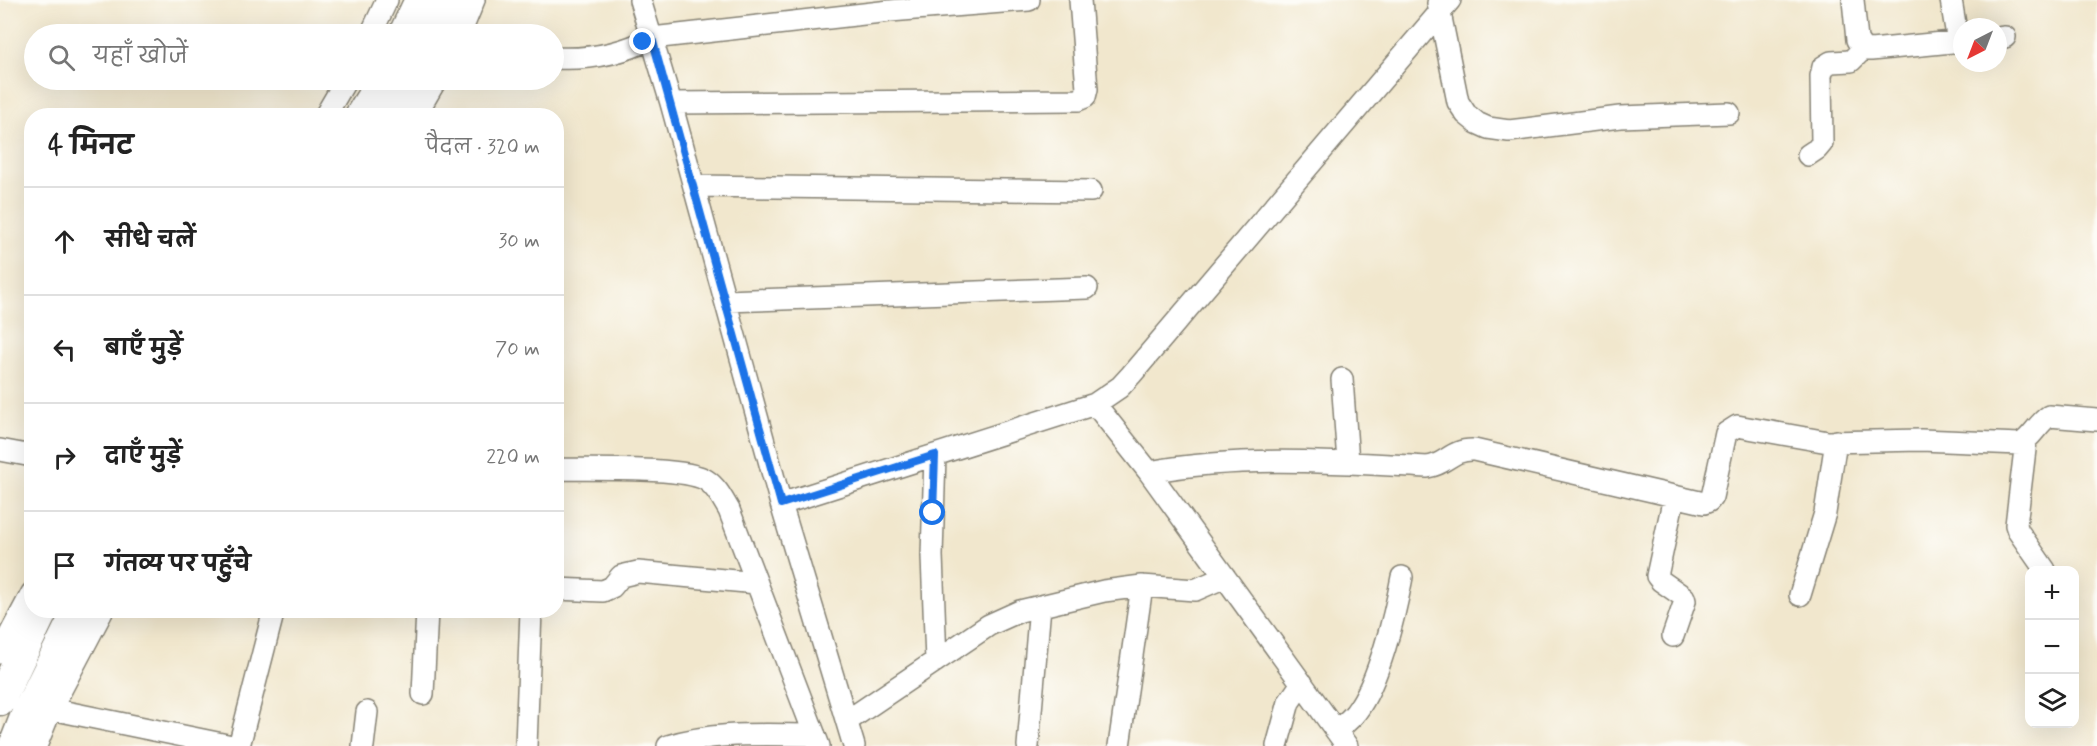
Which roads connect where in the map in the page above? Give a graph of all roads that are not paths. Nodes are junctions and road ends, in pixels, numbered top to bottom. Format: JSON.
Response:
{"nodes":[{"id":1,"x":387,"y":0,"type":"edge"},
{"id":2,"x":420,"y":0,"type":"edge"},
{"id":3,"x":448,"y":0,"type":"edge"},
{"id":4,"x":474,"y":0,"type":"edge"},
{"id":5,"x":640,"y":0,"type":"edge"},
{"id":6,"x":1029,"y":0,"type":"edge"},
{"id":7,"x":1080,"y":0,"type":"edge"},
{"id":8,"x":1853,"y":0,"type":"edge"},
{"id":9,"x":1951,"y":0,"type":"edge"},
{"id":10,"x":956,"y":3,"type":"edge"},
{"id":11,"x":1442,"y":4,"type":"edge"},
{"id":12,"x":1955,"y":18,"type":"edge"},
{"id":13,"x":376,"y":24,"type":"edge"},
{"id":14,"x":409,"y":24,"type":"edge"},
{"id":15,"x":437,"y":24,"type":"edge"},
{"id":16,"x":464,"y":24,"type":"edge"},
{"id":17,"x":648,"y":40,"type":"junction"},
{"id":18,"x":1953,"y":42,"type":"edge"},
{"id":19,"x":1863,"y":48,"type":"junction"},
{"id":20,"x":564,"y":58,"type":"edge"},
{"id":21,"x":339,"y":90,"type":"edge"},
{"id":22,"x":376,"y":90,"type":"edge"},
{"id":23,"x":407,"y":90,"type":"edge"},
{"id":24,"x":430,"y":90,"type":"edge"},
{"id":25,"x":671,"y":104,"type":"junction"},
{"id":26,"x":329,"y":108,"type":"edge"},
{"id":27,"x":365,"y":108,"type":"edge"},
{"id":28,"x":397,"y":108,"type":"edge"},
{"id":29,"x":420,"y":108,"type":"edge"},
{"id":30,"x":1729,"y":113,"type":"dead end"},
{"id":31,"x":1808,"y":155,"type":"dead end"},
{"id":32,"x":694,"y":186,"type":"junction"},
{"id":33,"x":1091,"y":191,"type":"dead end"},
{"id":34,"x":1087,"y":288,"type":"dead end"},
{"id":35,"x":726,"y":301,"type":"junction"},
{"id":36,"x":1341,"y":379,"type":"dead end"},
{"id":37,"x":1095,"y":404,"type":"junction"},
{"id":38,"x":2097,"y":420,"type":"edge"},
{"id":39,"x":1836,"y":441,"type":"junction"},
{"id":40,"x":2026,"y":441,"type":"junction"},
{"id":41,"x":0,"y":450,"type":"edge"},
{"id":42,"x":24,"y":454,"type":"edge"},
{"id":43,"x":935,"y":455,"type":"junction"},
{"id":44,"x":1348,"y":462,"type":"junction"},
{"id":45,"x":564,"y":469,"type":"edge"},
{"id":46,"x":1149,"y":472,"type":"junction"},
{"id":47,"x":1674,"y":497,"type":"junction"},
{"id":48,"x":781,"y":504,"type":"junction"},
{"id":49,"x":2042,"y":566,"type":"edge"},
{"id":50,"x":1225,"y":577,"type":"junction"},
{"id":51,"x":1402,"y":577,"type":"dead end"},
{"id":52,"x":757,"y":583,"type":"junction"},
{"id":53,"x":1142,"y":586,"type":"junction"},
{"id":54,"x":564,"y":589,"type":"edge"},
{"id":55,"x":1800,"y":595,"type":"dead end"},
{"id":56,"x":1040,"y":606,"type":"junction"},
{"id":57,"x":24,"y":608,"type":"edge"},
{"id":58,"x":39,"y":618,"type":"edge"},
{"id":59,"x":74,"y":618,"type":"edge"},
{"id":60,"x":98,"y":618,"type":"edge"},
{"id":61,"x":272,"y":618,"type":"edge"},
{"id":62,"x":427,"y":618,"type":"edge"},
{"id":63,"x":531,"y":618,"type":"edge"},
{"id":64,"x":1673,"y":636,"type":"dead end"},
{"id":65,"x":0,"y":653,"type":"edge"},
{"id":66,"x":936,"y":661,"type":"junction"},
{"id":67,"x":1302,"y":683,"type":"junction"},
{"id":68,"x":423,"y":694,"type":"dead end"},
{"id":69,"x":0,"y":700,"type":"edge"},
{"id":70,"x":51,"y":710,"type":"junction"},
{"id":71,"x":367,"y":712,"type":"dead end"},
{"id":72,"x":847,"y":721,"type":"junction"},
{"id":73,"x":1342,"y":738,"type":"edge"},
{"id":74,"x":817,"y":741,"type":"edge"},
{"id":75,"x":14,"y":746,"type":"edge"},
{"id":76,"x":36,"y":746,"type":"edge"},
{"id":77,"x":232,"y":746,"type":"edge"},
{"id":78,"x":239,"y":746,"type":"edge"},
{"id":79,"x":363,"y":746,"type":"edge"},
{"id":80,"x":526,"y":746,"type":"edge"},
{"id":81,"x":668,"y":746,"type":"edge"},
{"id":82,"x":854,"y":746,"type":"edge"},
{"id":83,"x":1028,"y":746,"type":"edge"},
{"id":84,"x":1119,"y":746,"type":"edge"},
{"id":85,"x":1277,"y":746,"type":"edge"}],
"edges":[{"from":1,"to":13,"type":"street"},
{"from":2,"to":14,"type":"highway"},
{"from":3,"to":15,"type":"highway"},
{"from":4,"to":16,"type":"street"},
{"from":5,"to":17,"type":"street"},
{"from":6,"to":10,"type":"street"},
{"from":7,"to":25,"type":"street"},
{"from":8,"to":19,"type":"street"},
{"from":9,"to":12,"type":"street"},
{"from":10,"to":17,"type":"street"},
{"from":11,"to":30,"type":"street"},
{"from":11,"to":37,"type":"street"},
{"from":17,"to":20,"type":"street"},
{"from":17,"to":25,"type":"street"},
{"from":18,"to":19,"type":"street"},
{"from":19,"to":31,"type":"street"},
{"from":21,"to":26,"type":"street"},
{"from":22,"to":27,"type":"highway"},
{"from":23,"to":28,"type":"highway"},
{"from":24,"to":29,"type":"street"},
{"from":25,"to":32,"type":"street"},
{"from":32,"to":33,"type":"street"},
{"from":32,"to":35,"type":"street"},
{"from":34,"to":35,"type":"street"},
{"from":35,"to":48,"type":"street"},
{"from":36,"to":44,"type":"street"},
{"from":37,"to":43,"type":"street"},
{"from":37,"to":46,"type":"street"},
{"from":38,"to":40,"type":"street"},
{"from":39,"to":40,"type":"street"},
{"from":39,"to":47,"type":"street"},
{"from":39,"to":55,"type":"street"},
{"from":40,"to":49,"type":"street"},
{"from":41,"to":42,"type":"street"},
{"from":43,"to":48,"type":"street"},
{"from":43,"to":66,"type":"street"},
{"from":44,"to":46,"type":"street"},
{"from":44,"to":47,"type":"street"},
{"from":45,"to":52,"type":"street"},
{"from":46,"to":50,"type":"street"},
{"from":47,"to":64,"type":"street"},
{"from":48,"to":72,"type":"street"},
{"from":50,"to":53,"type":"street"},
{"from":50,"to":67,"type":"street"},
{"from":51,"to":73,"type":"street"},
{"from":52,"to":54,"type":"street"},
{"from":52,"to":74,"type":"street"},
{"from":53,"to":56,"type":"street"},
{"from":53,"to":84,"type":"street"},
{"from":56,"to":66,"type":"street"},
{"from":56,"to":83,"type":"street"},
{"from":57,"to":65,"type":"street"},
{"from":58,"to":69,"type":"highway"},
{"from":59,"to":75,"type":"highway"},
{"from":60,"to":70,"type":"street"},
{"from":61,"to":78,"type":"street"},
{"from":62,"to":68,"type":"street"},
{"from":63,"to":80,"type":"street"},
{"from":66,"to":72,"type":"street"},
{"from":67,"to":73,"type":"street"},
{"from":67,"to":85,"type":"street"},
{"from":70,"to":76,"type":"street"},
{"from":70,"to":77,"type":"street"},
{"from":71,"to":79,"type":"street"},
{"from":72,"to":82,"type":"street"},
{"from":74,"to":81,"type":"street"}]}
